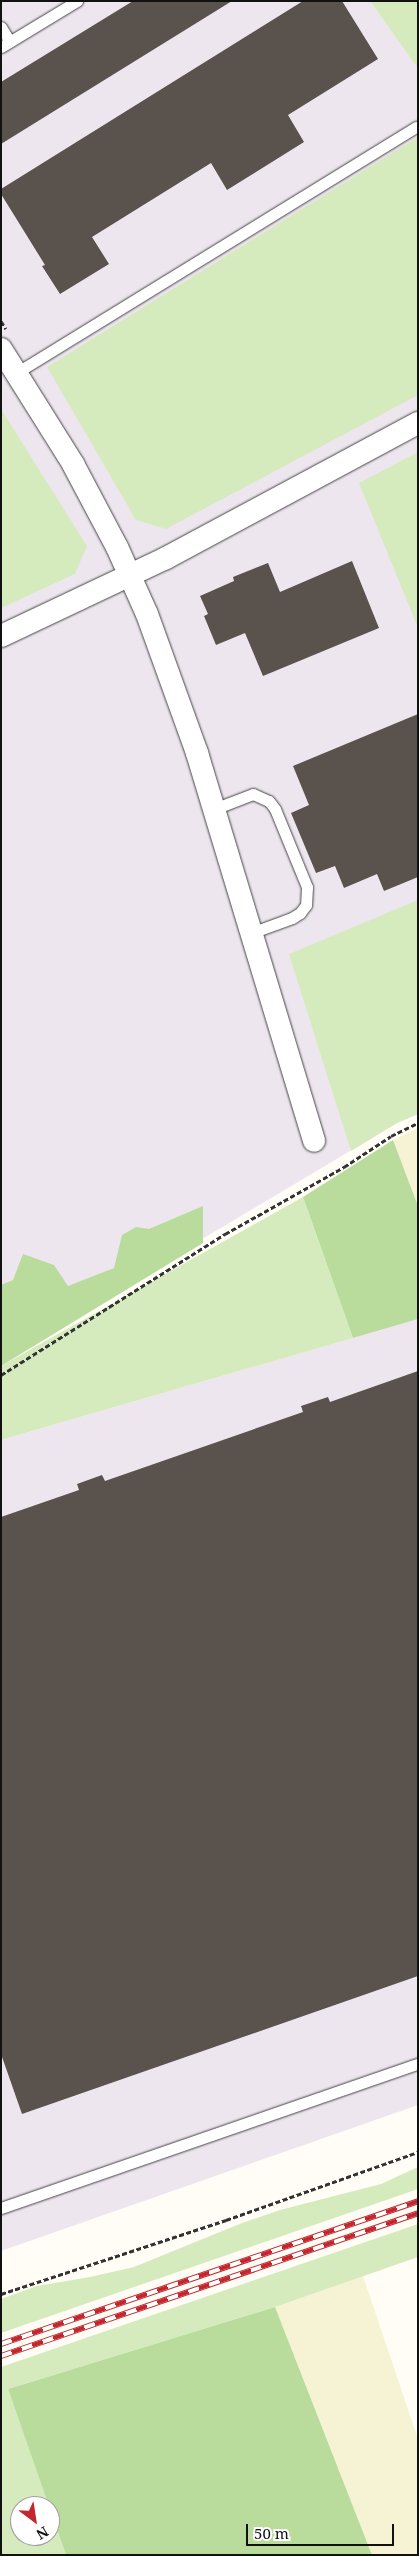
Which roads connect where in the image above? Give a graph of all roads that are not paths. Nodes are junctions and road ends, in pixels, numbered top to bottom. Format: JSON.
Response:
{"nodes":[{"id":1,"x":77,"y":1,"type":"edge"},
{"id":2,"x":1,"y":27,"type":"edge"},
{"id":3,"x":6,"y":45,"type":"edge"},
{"id":4,"x":416,"y":128,"type":"dead end"},
{"id":5,"x":1,"y":349,"type":"edge"},
{"id":6,"x":16,"y":373,"type":"junction"},
{"id":7,"x":418,"y":423,"type":"edge"},
{"id":8,"x":131,"y":575,"type":"junction"},
{"id":9,"x":1,"y":636,"type":"edge"},
{"id":10,"x":214,"y":808,"type":"junction"},
{"id":11,"x":252,"y":932,"type":"junction"},
{"id":12,"x":314,"y":1141,"type":"dead end"},
{"id":13,"x":418,"y":2064,"type":"edge"},
{"id":14,"x":1,"y":2208,"type":"edge"}],
"edges":[{"from":1,"to":3,"type":"lane"},
{"from":2,"to":3,"type":"lane"},
{"from":4,"to":6,"type":"lane"},
{"from":5,"to":6,"type":"street"},
{"from":6,"to":8,"type":"street"},
{"from":7,"to":8,"type":"street"},
{"from":8,"to":9,"type":"street"},
{"from":8,"to":10,"type":"street"},
{"from":10,"to":11,"type":"street"},
{"from":10,"to":11,"type":"lane"},
{"from":11,"to":12,"type":"street"},
{"from":13,"to":14,"type":"lane"}]}
